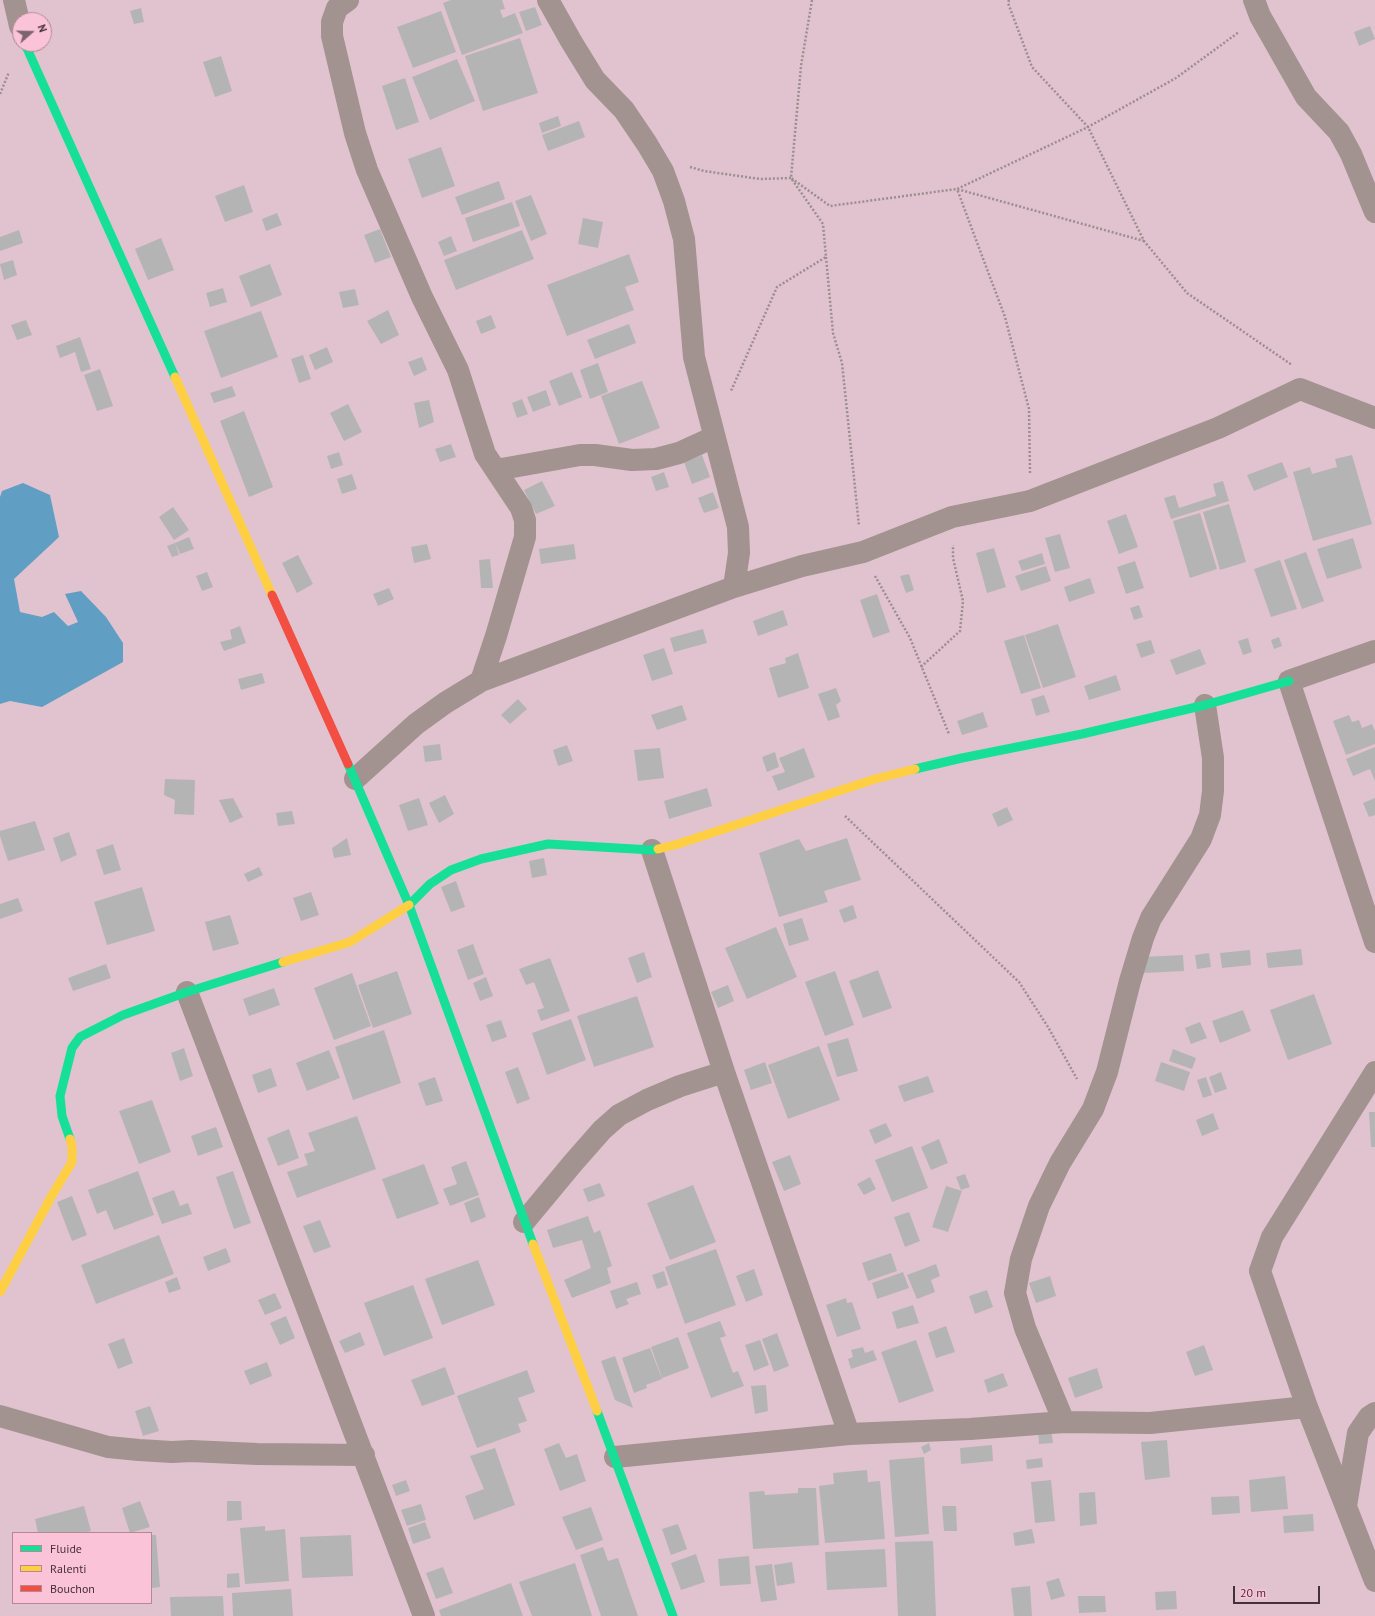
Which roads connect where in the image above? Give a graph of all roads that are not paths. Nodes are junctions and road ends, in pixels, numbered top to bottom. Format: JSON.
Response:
{"nodes":[{"id":1,"x":14,"y":0,"type":"edge"},
{"id":2,"x":348,"y":0,"type":"edge"},
{"id":3,"x":548,"y":0,"type":"edge"},
{"id":4,"x":1257,"y":8,"type":"edge"},
{"id":5,"x":17,"y":12,"type":"edge"},
{"id":6,"x":29,"y":52,"type":"edge"},
{"id":7,"x":1375,"y":210,"type":"edge"},
{"id":8,"x":1375,"y":418,"type":"edge"},
{"id":9,"x":714,"y":437,"type":"junction"},
{"id":10,"x":496,"y":470,"type":"junction"},
{"id":11,"x":734,"y":587,"type":"junction"},
{"id":12,"x":1375,"y":650,"type":"edge"},
{"id":13,"x":481,"y":681,"type":"junction"},
{"id":14,"x":1289,"y":681,"type":"junction"},
{"id":15,"x":1205,"y":705,"type":"junction"},
{"id":16,"x":355,"y":780,"type":"junction"},
{"id":17,"x":652,"y":850,"type":"junction"},
{"id":18,"x":409,"y":905,"type":"junction"},
{"id":19,"x":1375,"y":942,"type":"edge"},
{"id":20,"x":187,"y":992,"type":"junction"},
{"id":21,"x":724,"y":1072,"type":"junction"},
{"id":22,"x":1373,"y":1082,"type":"edge"},
{"id":23,"x":524,"y":1222,"type":"junction"},
{"id":24,"x":0,"y":1292,"type":"edge"},
{"id":25,"x":1307,"y":1406,"type":"junction"},
{"id":26,"x":1375,"y":1413,"type":"edge"},
{"id":27,"x":0,"y":1416,"type":"edge"},
{"id":28,"x":1064,"y":1422,"type":"junction"},
{"id":29,"x":849,"y":1434,"type":"junction"},
{"id":30,"x":364,"y":1454,"type":"junction"},
{"id":31,"x":615,"y":1457,"type":"junction"},
{"id":32,"x":1346,"y":1506,"type":"junction"},
{"id":33,"x":1375,"y":1581,"type":"edge"},
{"id":34,"x":424,"y":1616,"type":"edge"},
{"id":35,"x":673,"y":1616,"type":"edge"}],
"edges":[{"from":1,"to":5,"type":"street"},
{"from":2,"to":10,"type":"street"},
{"from":3,"to":9,"type":"street"},
{"from":4,"to":7,"type":"street"},
{"from":6,"to":16,"type":"street"},
{"from":8,"to":11,"type":"street"},
{"from":9,"to":10,"type":"street"},
{"from":9,"to":11,"type":"street"},
{"from":10,"to":13,"type":"street"},
{"from":11,"to":13,"type":"street"},
{"from":12,"to":14,"type":"street"},
{"from":13,"to":16,"type":"street"},
{"from":14,"to":15,"type":"street"},
{"from":14,"to":19,"type":"street"},
{"from":15,"to":17,"type":"street"},
{"from":15,"to":28,"type":"street"},
{"from":16,"to":18,"type":"street"},
{"from":17,"to":18,"type":"street"},
{"from":17,"to":21,"type":"street"},
{"from":18,"to":20,"type":"street"},
{"from":18,"to":23,"type":"street"},
{"from":20,"to":24,"type":"street"},
{"from":20,"to":30,"type":"street"},
{"from":21,"to":23,"type":"street"},
{"from":21,"to":29,"type":"street"},
{"from":22,"to":25,"type":"street"},
{"from":23,"to":31,"type":"street"},
{"from":25,"to":28,"type":"street"},
{"from":25,"to":32,"type":"street"},
{"from":26,"to":32,"type":"street"},
{"from":27,"to":30,"type":"street"},
{"from":28,"to":29,"type":"street"},
{"from":29,"to":31,"type":"street"},
{"from":30,"to":34,"type":"street"},
{"from":31,"to":35,"type":"street"},
{"from":32,"to":33,"type":"street"}]}
